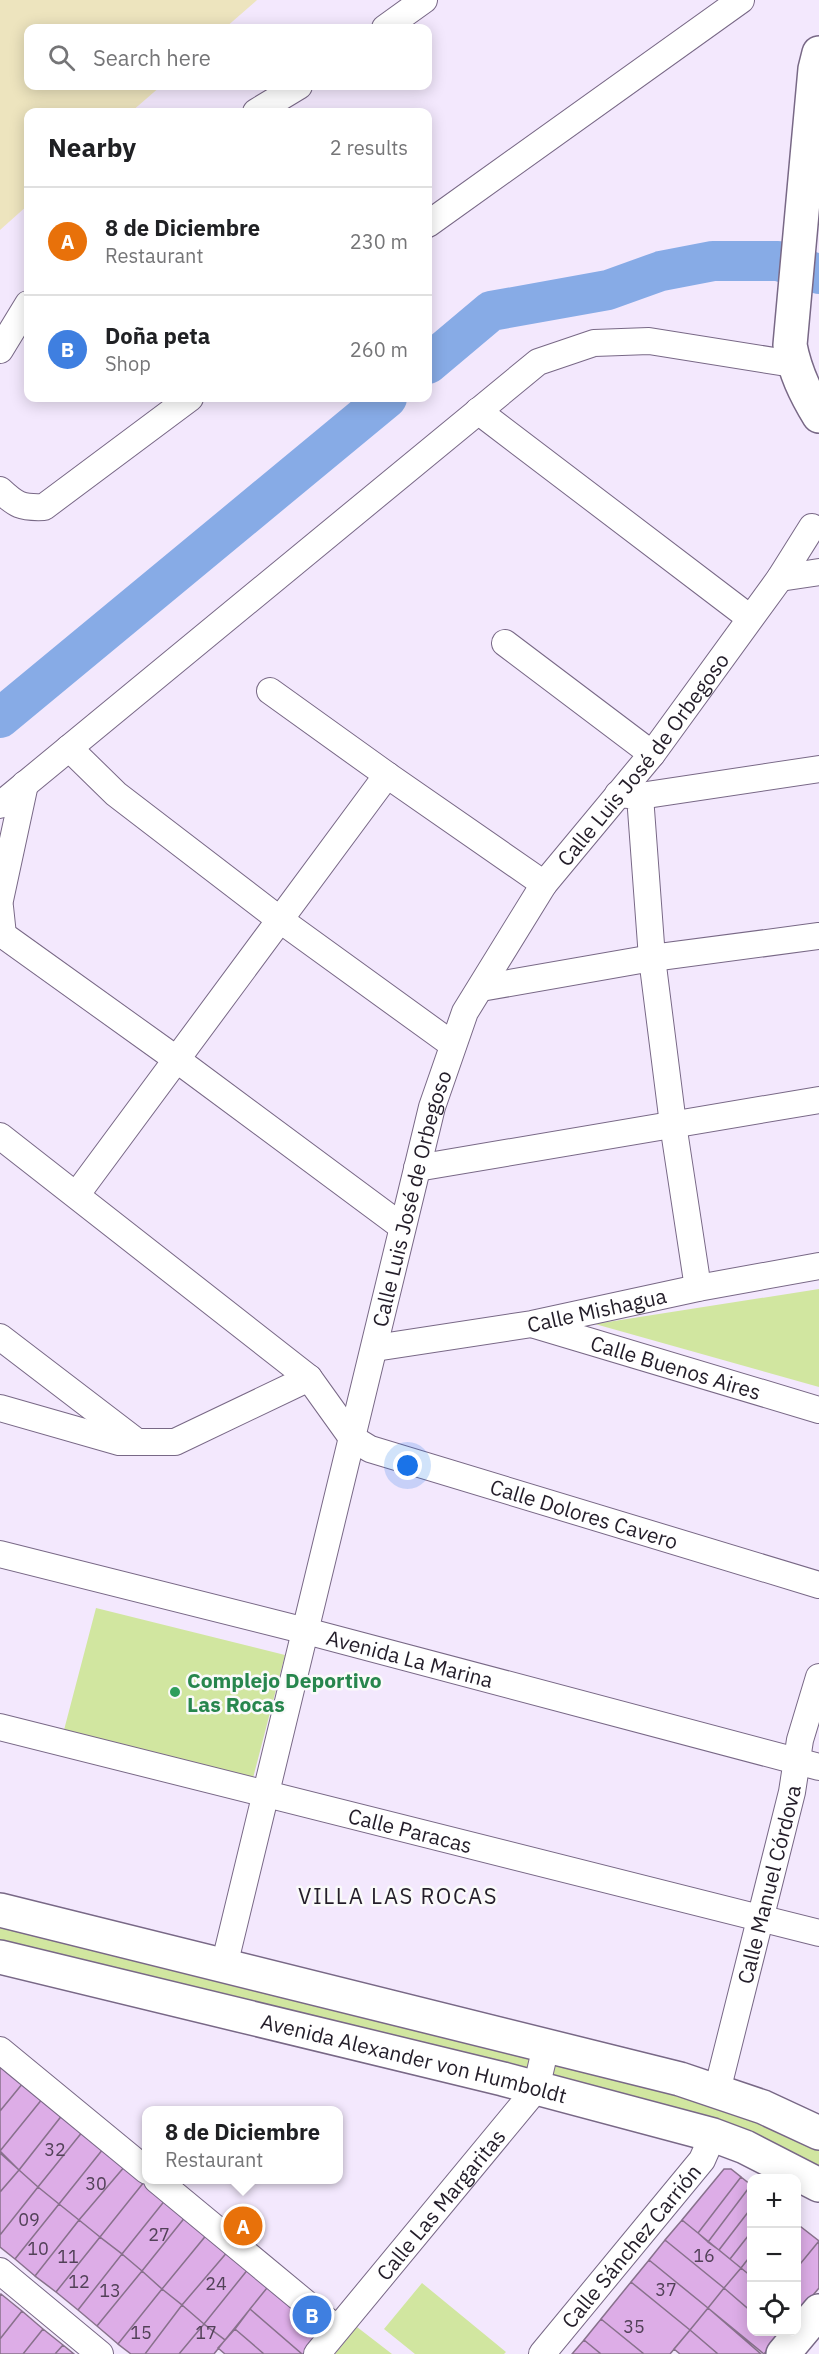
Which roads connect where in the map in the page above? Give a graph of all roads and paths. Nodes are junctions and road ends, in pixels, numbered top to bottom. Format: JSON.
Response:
{"nodes":[{"id":1,"x":424,"y":0,"type":"edge"},
{"id":2,"x":741,"y":0,"type":"edge"},
{"id":3,"x":391,"y":24,"type":"edge"},
{"id":4,"x":819,"y":53,"type":"edge"},
{"id":5,"x":292,"y":90,"type":"edge"},
{"id":6,"x":263,"y":108,"type":"edge"},
{"id":7,"x":432,"y":221,"type":"edge"},
{"id":8,"x":24,"y":311,"type":"edge"},
{"id":9,"x":0,"y":350,"type":"edge"},
{"id":10,"x":792,"y":354,"type":"junction"},
{"id":11,"x":185,"y":402,"type":"edge"},
{"id":12,"x":478,"y":411,"type":"junction"},
{"id":13,"x":819,"y":416,"type":"edge"},
{"id":14,"x":0,"y":490,"type":"edge"},
{"id":15,"x":812,"y":527,"type":"dead end"},
{"id":16,"x":819,"y":572,"type":"edge"},
{"id":17,"x":780,"y":578,"type":"junction"},
{"id":18,"x":750,"y":618,"type":"junction"},
{"id":19,"x":505,"y":643,"type":"dead end"},
{"id":20,"x":270,"y":691,"type":"dead end"},
{"id":21,"x":69,"y":748,"type":"junction"},
{"id":22,"x":652,"y":754,"type":"junction"},
{"id":23,"x":819,"y":769,"type":"edge"},
{"id":24,"x":387,"y":776,"type":"junction"},
{"id":25,"x":25,"y":784,"type":"junction"},
{"id":26,"x":629,"y":795,"type":"junction"},
{"id":27,"x":0,"y":805,"type":"edge"},
{"id":28,"x":544,"y":884,"type":"junction"},
{"id":29,"x":0,"y":900,"type":"edge"},
{"id":30,"x":0,"y":907,"type":"edge"},
{"id":31,"x":279,"y":919,"type":"junction"},
{"id":32,"x":819,"y":936,"type":"edge"},
{"id":33,"x":2,"y":937,"type":"edge"},
{"id":34,"x":652,"y":958,"type":"junction"},
{"id":35,"x":481,"y":988,"type":"junction"},
{"id":36,"x":453,"y":1045,"type":"junction"},
{"id":37,"x":176,"y":1059,"type":"junction"},
{"id":38,"x":819,"y":1100,"type":"edge"},
{"id":39,"x":673,"y":1124,"type":"junction"},
{"id":40,"x":0,"y":1137,"type":"edge"},
{"id":41,"x":417,"y":1168,"type":"junction"},
{"id":42,"x":77,"y":1194,"type":"junction"},
{"id":43,"x":402,"y":1226,"type":"junction"},
{"id":44,"x":819,"y":1266,"type":"edge"},
{"id":45,"x":698,"y":1288,"type":"junction"},
{"id":46,"x":532,"y":1324,"type":"junction"},
{"id":47,"x":0,"y":1337,"type":"edge"},
{"id":48,"x":375,"y":1348,"type":"junction"},
{"id":49,"x":309,"y":1378,"type":"junction"},
{"id":50,"x":0,"y":1408,"type":"edge"},
{"id":51,"x":819,"y":1410,"type":"edge"},
{"id":52,"x":352,"y":1438,"type":"junction"},
{"id":53,"x":137,"y":1442,"type":"junction"},
{"id":54,"x":0,"y":1554,"type":"edge"},
{"id":55,"x":819,"y":1585,"type":"edge"},
{"id":56,"x":306,"y":1631,"type":"junction"},
{"id":57,"x":819,"y":1677,"type":"edge"},
{"id":58,"x":0,"y":1727,"type":"edge"},
{"id":59,"x":808,"y":1764,"type":"edge"},
{"id":60,"x":266,"y":1794,"type":"junction"},
{"id":61,"x":0,"y":1910,"type":"edge"},
{"id":62,"x":761,"y":1919,"type":"junction"},
{"id":63,"x":819,"y":1933,"type":"edge"},
{"id":64,"x":0,"y":1957,"type":"edge"},
{"id":65,"x":224,"y":1966,"type":"junction"},
{"id":66,"x":546,"y":2046,"type":"junction"},
{"id":67,"x":0,"y":2050,"type":"edge"},
{"id":68,"x":536,"y":2089,"type":"junction"},
{"id":69,"x":717,"y":2091,"type":"junction"},
{"id":70,"x":819,"y":2133,"type":"edge"},
{"id":71,"x":713,"y":2135,"type":"junction"},
{"id":72,"x":142,"y":2167,"type":"edge"},
{"id":73,"x":162,"y":2184,"type":"edge"},
{"id":74,"x":819,"y":2185,"type":"edge"},
{"id":75,"x":0,"y":2271,"type":"edge"},
{"id":76,"x":819,"y":2311,"type":"edge"},
{"id":77,"x":337,"y":2329,"type":"junction"},
{"id":78,"x":100,"y":2354,"type":"edge"},
{"id":79,"x":316,"y":2354,"type":"edge"},
{"id":80,"x":542,"y":2354,"type":"edge"},
{"id":81,"x":783,"y":2354,"type":"edge"}],
"edges":[{"from":1,"to":3,"type":"street"},
{"from":2,"to":7,"type":"street"},
{"from":4,"to":10,"type":"main road"},
{"from":5,"to":6,"type":"street"},
{"from":8,"to":9,"type":"street"},
{"from":10,"to":12,"type":"street"},
{"from":10,"to":13,"type":"main road"},
{"from":11,"to":14,"type":"street"},
{"from":12,"to":18,"type":"street"},
{"from":12,"to":21,"type":"street"},
{"from":15,"to":17,"type":"street","name":"Calle Luis José de Orbegoso"},
{"from":16,"to":17,"type":"street"},
{"from":17,"to":18,"type":"street","name":"Calle Luis José de Orbegoso"},
{"from":18,"to":22,"type":"street","name":"Calle Luis José de Orbegoso"},
{"from":19,"to":22,"type":"street"},
{"from":20,"to":24,"type":"street"},
{"from":21,"to":25,"type":"street"},
{"from":21,"to":31,"type":"street"},
{"from":22,"to":26,"type":"street","name":"Calle Luis José de Orbegoso"},
{"from":23,"to":26,"type":"street"},
{"from":24,"to":28,"type":"street"},
{"from":24,"to":31,"type":"street"},
{"from":25,"to":27,"type":"street"},
{"from":25,"to":29,"type":"street"},
{"from":26,"to":28,"type":"street","name":"Calle Luis José de Orbegoso"},
{"from":26,"to":34,"type":"street"},
{"from":28,"to":35,"type":"street","name":"Calle Luis José de Orbegoso"},
{"from":30,"to":33,"type":"street"},
{"from":31,"to":36,"type":"street"},
{"from":31,"to":37,"type":"street"},
{"from":32,"to":34,"type":"street"},
{"from":33,"to":37,"type":"street"},
{"from":34,"to":35,"type":"street"},
{"from":34,"to":39,"type":"street"},
{"from":35,"to":36,"type":"street","name":"Calle Luis José de Orbegoso"},
{"from":36,"to":41,"type":"street","name":"Calle Luis José de Orbegoso"},
{"from":37,"to":42,"type":"street"},
{"from":37,"to":43,"type":"street"},
{"from":38,"to":39,"type":"street"},
{"from":39,"to":41,"type":"street"},
{"from":39,"to":45,"type":"street"},
{"from":40,"to":42,"type":"street"},
{"from":41,"to":43,"type":"street","name":"Calle Luis José de Orbegoso"},
{"from":42,"to":49,"type":"street"},
{"from":43,"to":48,"type":"street","name":"Calle Luis José de Orbegoso"},
{"from":44,"to":45,"type":"street","name":"Calle Mishagua"},
{"from":45,"to":46,"type":"street","name":"Calle Mishagua"},
{"from":46,"to":48,"type":"street","name":"Calle Mishagua"},
{"from":46,"to":51,"type":"street","name":"Calle Buenos Aires"},
{"from":47,"to":53,"type":"street"},
{"from":48,"to":52,"type":"street","name":"Calle Luis José de Orbegoso"},
{"from":49,"to":52,"type":"street"},
{"from":49,"to":53,"type":"street"},
{"from":50,"to":53,"type":"street"},
{"from":52,"to":55,"type":"street","name":"Calle Dolores Cavero"},
{"from":52,"to":56,"type":"street","name":"Calle Luis José de Orbegoso"},
{"from":54,"to":56,"type":"street","name":"Avenida La Marina"},
{"from":56,"to":59,"type":"street","name":"Avenida La Marina"},
{"from":56,"to":60,"type":"street","name":"Calle Luis José de Orbegoso"},
{"from":57,"to":59,"type":"street","name":"Calle Manuel Córdova"},
{"from":58,"to":60,"type":"street","name":"Calle Paracas"},
{"from":59,"to":62,"type":"street","name":"Calle Manuel Córdova"},
{"from":60,"to":62,"type":"street","name":"Calle Paracas"},
{"from":60,"to":65,"type":"street","name":"Calle Luis José de Orbegoso"},
{"from":61,"to":65,"type":"main road"},
{"from":62,"to":63,"type":"street","name":"Calle Paracas"},
{"from":62,"to":69,"type":"street","name":"Calle Manuel Córdova"},
{"from":64,"to":68,"type":"main road","name":"Avenida Alexander von Humboldt"},
{"from":65,"to":66,"type":"main road"},
{"from":66,"to":68,"type":"street","name":"Calle Las Margaritas"},
{"from":66,"to":69,"type":"main road"},
{"from":67,"to":72,"type":"street"},
{"from":68,"to":71,"type":"main road","name":"Avenida Alexander von Humboldt"},
{"from":68,"to":77,"type":"street","name":"Calle Las Margaritas"},
{"from":69,"to":70,"type":"main road"},
{"from":71,"to":74,"type":"main road","name":"Avenida Alexander von Humboldt"},
{"from":71,"to":80,"type":"street","name":"Calle Sánchez Carrión"},
{"from":73,"to":77,"type":"street"},
{"from":75,"to":78,"type":"street"},
{"from":76,"to":81,"type":"main road"},
{"from":77,"to":79,"type":"street","name":"Calle Las Margaritas"}]}
